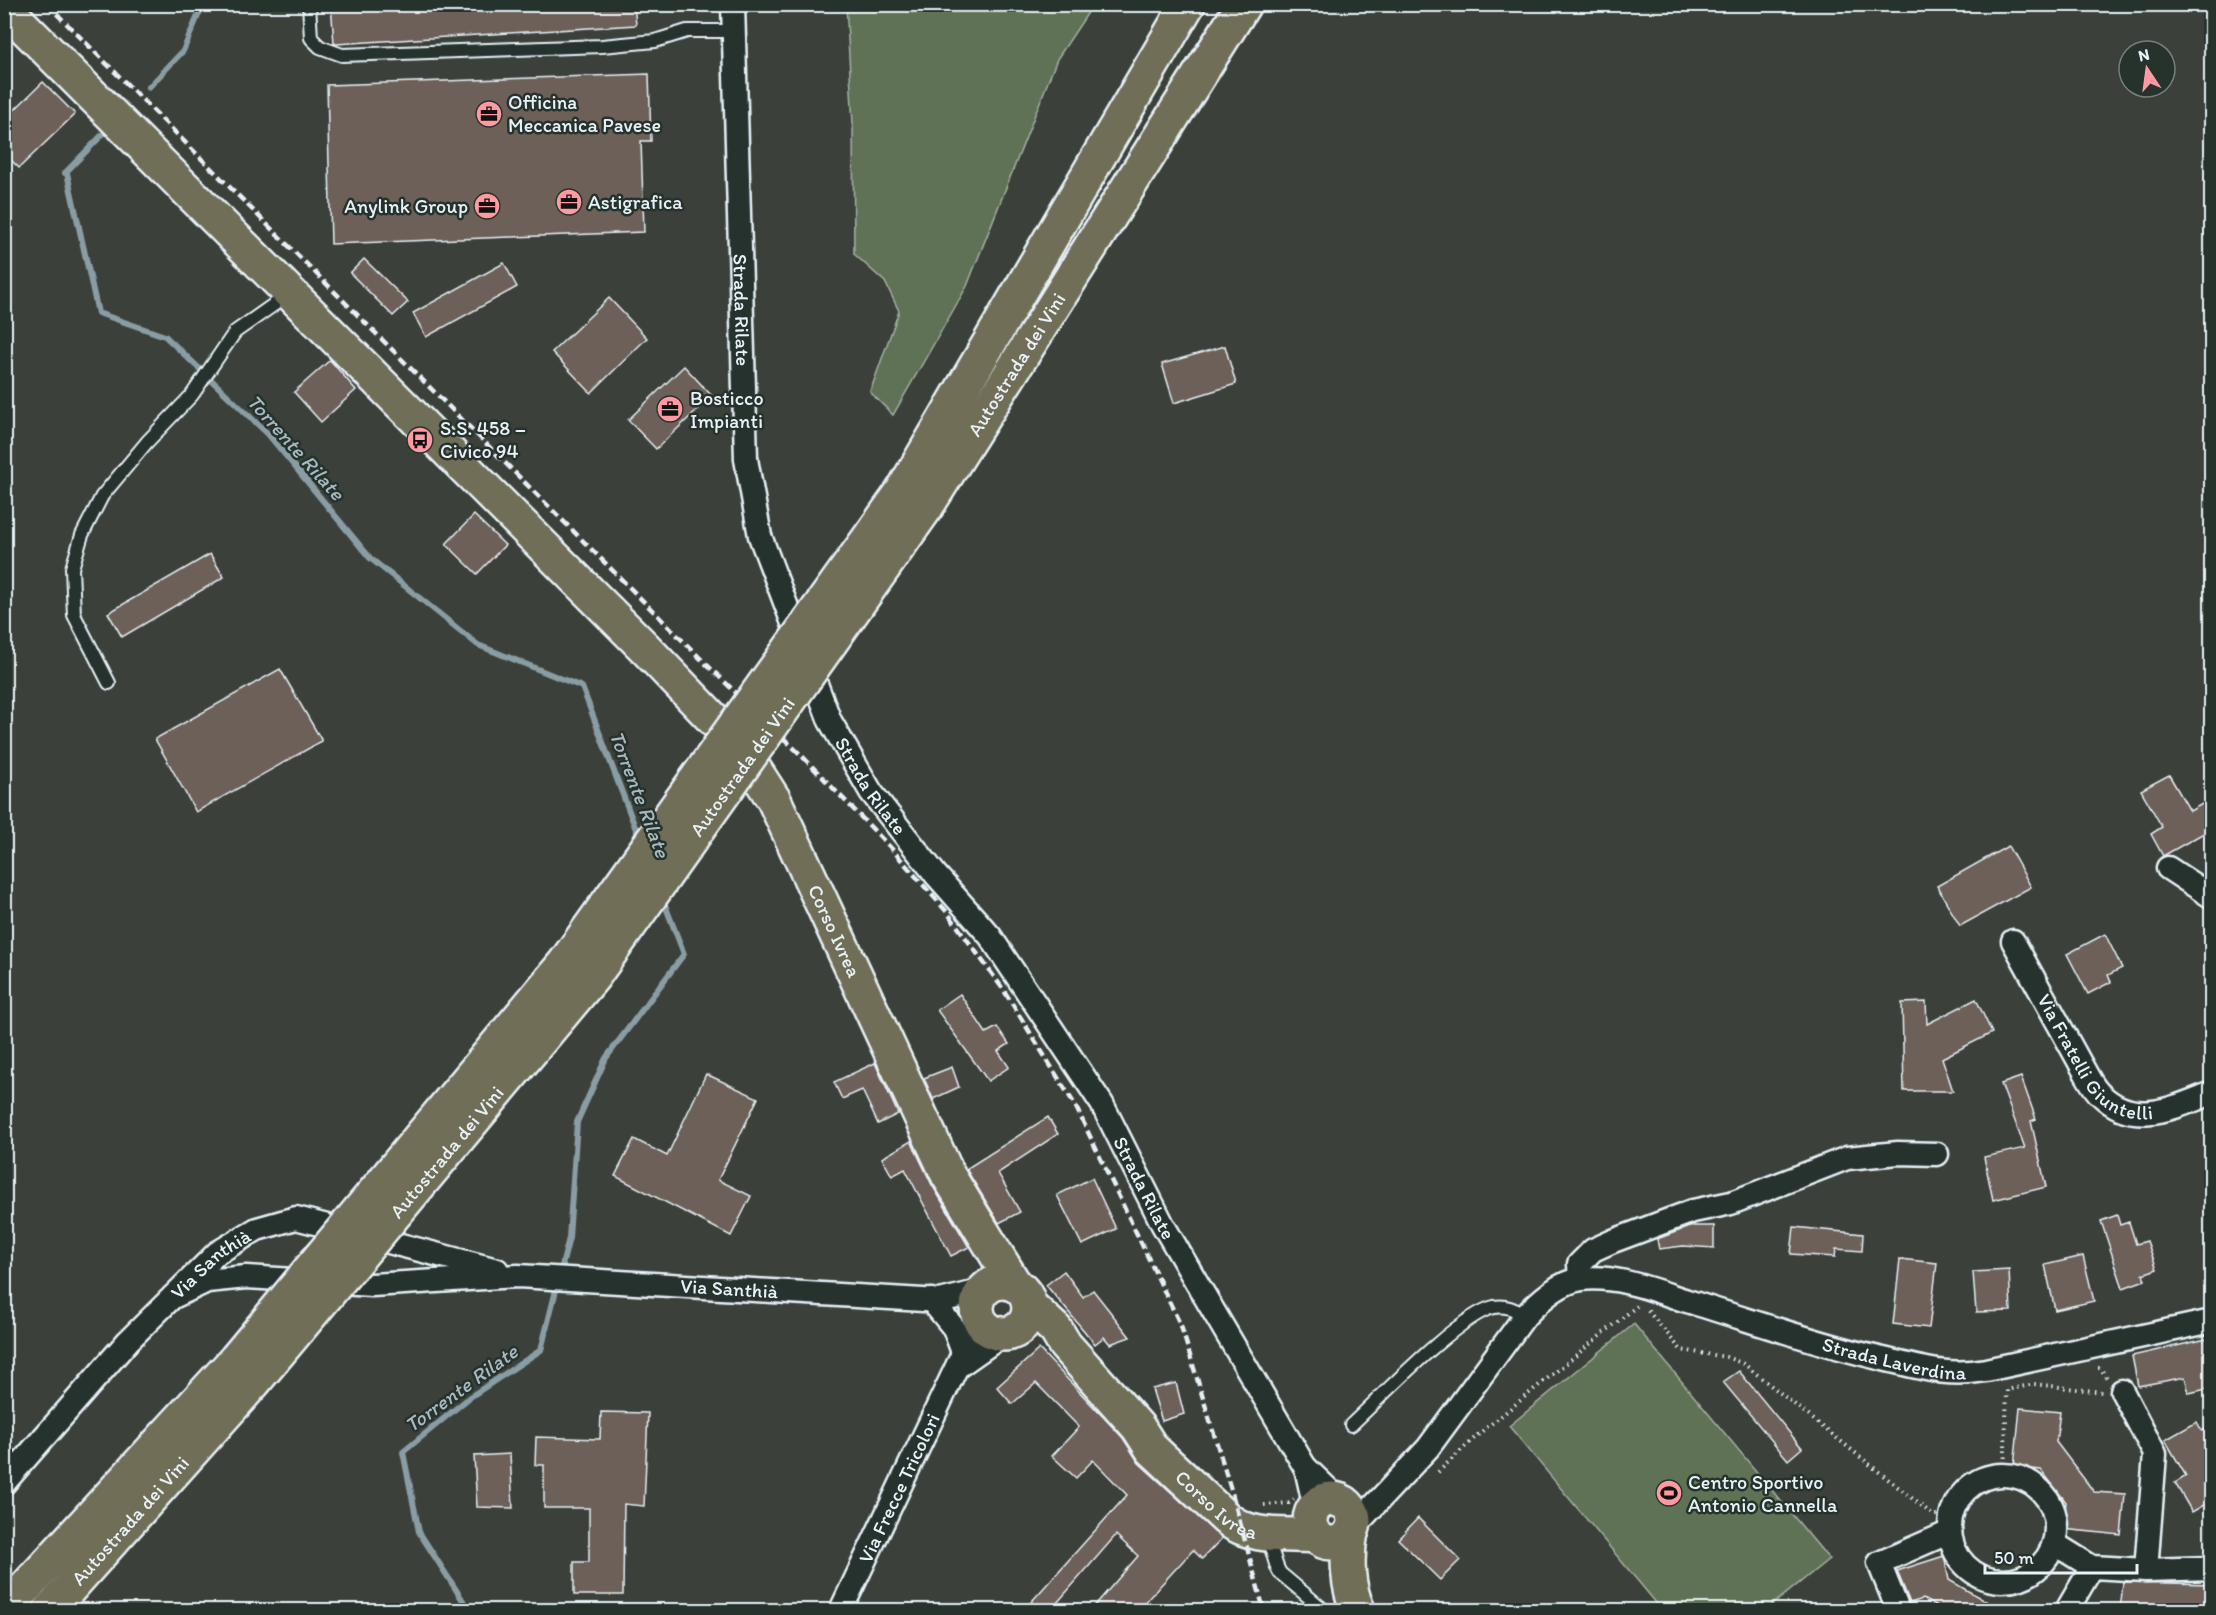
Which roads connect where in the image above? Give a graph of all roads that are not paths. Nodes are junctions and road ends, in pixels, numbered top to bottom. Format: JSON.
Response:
{"nodes":[{"id":1,"x":309,"y":4,"type":"edge"},
{"id":2,"x":733,"y":4,"type":"edge"},
{"id":3,"x":1188,"y":4,"type":"edge"},
{"id":4,"x":1244,"y":4,"type":"edge"},
{"id":5,"x":4,"y":7,"type":"edge"},
{"id":6,"x":734,"y":31,"type":"junction"},
{"id":7,"x":290,"y":293,"type":"junction"},
{"id":8,"x":914,"y":500,"type":"junction"},
{"id":9,"x":109,"y":683,"type":"dead end"},
{"id":10,"x":2168,"y":868,"type":"dead end"},
{"id":11,"x":2211,"y":897,"type":"edge"},
{"id":12,"x":2013,"y":941,"type":"dead end"},
{"id":13,"x":2211,"y":1093,"type":"edge"},
{"id":14,"x":1937,"y":1154,"type":"dead end"},
{"id":15,"x":518,"y":1275,"type":"junction"},
{"id":16,"x":1580,"y":1280,"type":"junction"},
{"id":17,"x":173,"y":1298,"type":"junction"},
{"id":18,"x":935,"y":1300,"type":"junction"},
{"id":19,"x":999,"y":1308,"type":"junction"},
{"id":20,"x":1525,"y":1316,"type":"junction"},
{"id":21,"x":2211,"y":1321,"type":"edge"},
{"id":22,"x":961,"y":1360,"type":"junction"},
{"id":23,"x":245,"y":1370,"type":"junction"},
{"id":24,"x":2119,"y":1392,"type":"road end"},
{"id":25,"x":1351,"y":1425,"type":"dead end"},
{"id":26,"x":1138,"y":1426,"type":"junction"},
{"id":27,"x":159,"y":1443,"type":"junction"},
{"id":28,"x":4,"y":1483,"type":"edge"},
{"id":29,"x":1328,"y":1517,"type":"junction"},
{"id":30,"x":1261,"y":1519,"type":"junction"},
{"id":31,"x":1951,"y":1522,"type":"junction"},
{"id":32,"x":2055,"y":1544,"type":"junction"},
{"id":33,"x":2092,"y":1567,"type":"junction"},
{"id":34,"x":2211,"y":1568,"type":"edge"},
{"id":35,"x":2146,"y":1570,"type":"junction"},
{"id":36,"x":4,"y":1590,"type":"edge"},
{"id":37,"x":1354,"y":1598,"type":"edge"},
{"id":38,"x":5,"y":1611,"type":"edge"},
{"id":39,"x":50,"y":1611,"type":"edge"},
{"id":40,"x":841,"y":1611,"type":"edge"},
{"id":41,"x":1324,"y":1611,"type":"edge"},
{"id":42,"x":1898,"y":1611,"type":"edge"},
{"id":43,"x":2067,"y":1611,"type":"edge"}],
"edges":[{"from":1,"to":6,"type":"lane"},
{"from":2,"to":6,"type":"street","name":"Strada Rilate"},
{"from":3,"to":8,"type":"main road","name":"Autostrada dei Vini"},
{"from":4,"to":8,"type":"main road","name":"Autostrada dei Vini"},
{"from":5,"to":7,"type":"main road","name":"Corso Ivrea"},
{"from":6,"to":29,"type":"street","name":"Strada Rilate"},
{"from":7,"to":9,"type":"lane"},
{"from":7,"to":19,"type":"main road","name":"Corso Ivrea"},
{"from":8,"to":23,"type":"main road","name":"Autostrada dei Vini","bridge":true},
{"from":10,"to":11,"type":"street"},
{"from":12,"to":13,"type":"street","name":"Via Fratelli Giuntelli"},
{"from":14,"to":16,"type":"street"},
{"from":15,"to":17,"type":"street","name":"Via Santhià"},
{"from":15,"to":17,"type":"street","name":"Via Santhià"},
{"from":15,"to":18,"type":"street","name":"Via Santhià"},
{"from":16,"to":20,"type":"street","name":"Strada Laverdina"},
{"from":16,"to":21,"type":"street","name":"Strada Laverdina"},
{"from":17,"to":28,"type":"street"},
{"from":18,"to":19,"type":"street","name":"Via Santhià"},
{"from":18,"to":22,"type":"street"},
{"from":19,"to":22,"type":"street","name":"Via Frecce Tricolori"},
{"from":19,"to":26,"type":"main road","name":"Corso Ivrea"},
{"from":20,"to":25,"type":"lane"},
{"from":20,"to":29,"type":"street","name":"Strada Laverdina"},
{"from":22,"to":40,"type":"street","name":"Via Frecce Tricolori"},
{"from":23,"to":27,"type":"main road","name":"Autostrada dei Vini"},
{"from":23,"to":39,"type":"main road","name":"Autostrada dei Vini"},
{"from":24,"to":35,"type":"street"},
{"from":26,"to":29,"type":"main road","name":"Corso Ivrea"},
{"from":26,"to":30,"type":"main road","name":"Corso Ivrea"},
{"from":27,"to":36,"type":"main road"},
{"from":27,"to":38,"type":"main road","name":"Autostrada dei Vini"},
{"from":29,"to":30,"type":"main road","name":"Corso Ivrea"},
{"from":29,"to":37,"type":"main road"},
{"from":30,"to":41,"type":"lane"},
{"from":31,"to":32,"type":"street"},
{"from":31,"to":32,"type":"street"},
{"from":31,"to":42,"type":"street"},
{"from":32,"to":33,"type":"street"},
{"from":33,"to":35,"type":"street"},
{"from":33,"to":43,"type":"street"},
{"from":34,"to":35,"type":"street"}]}
